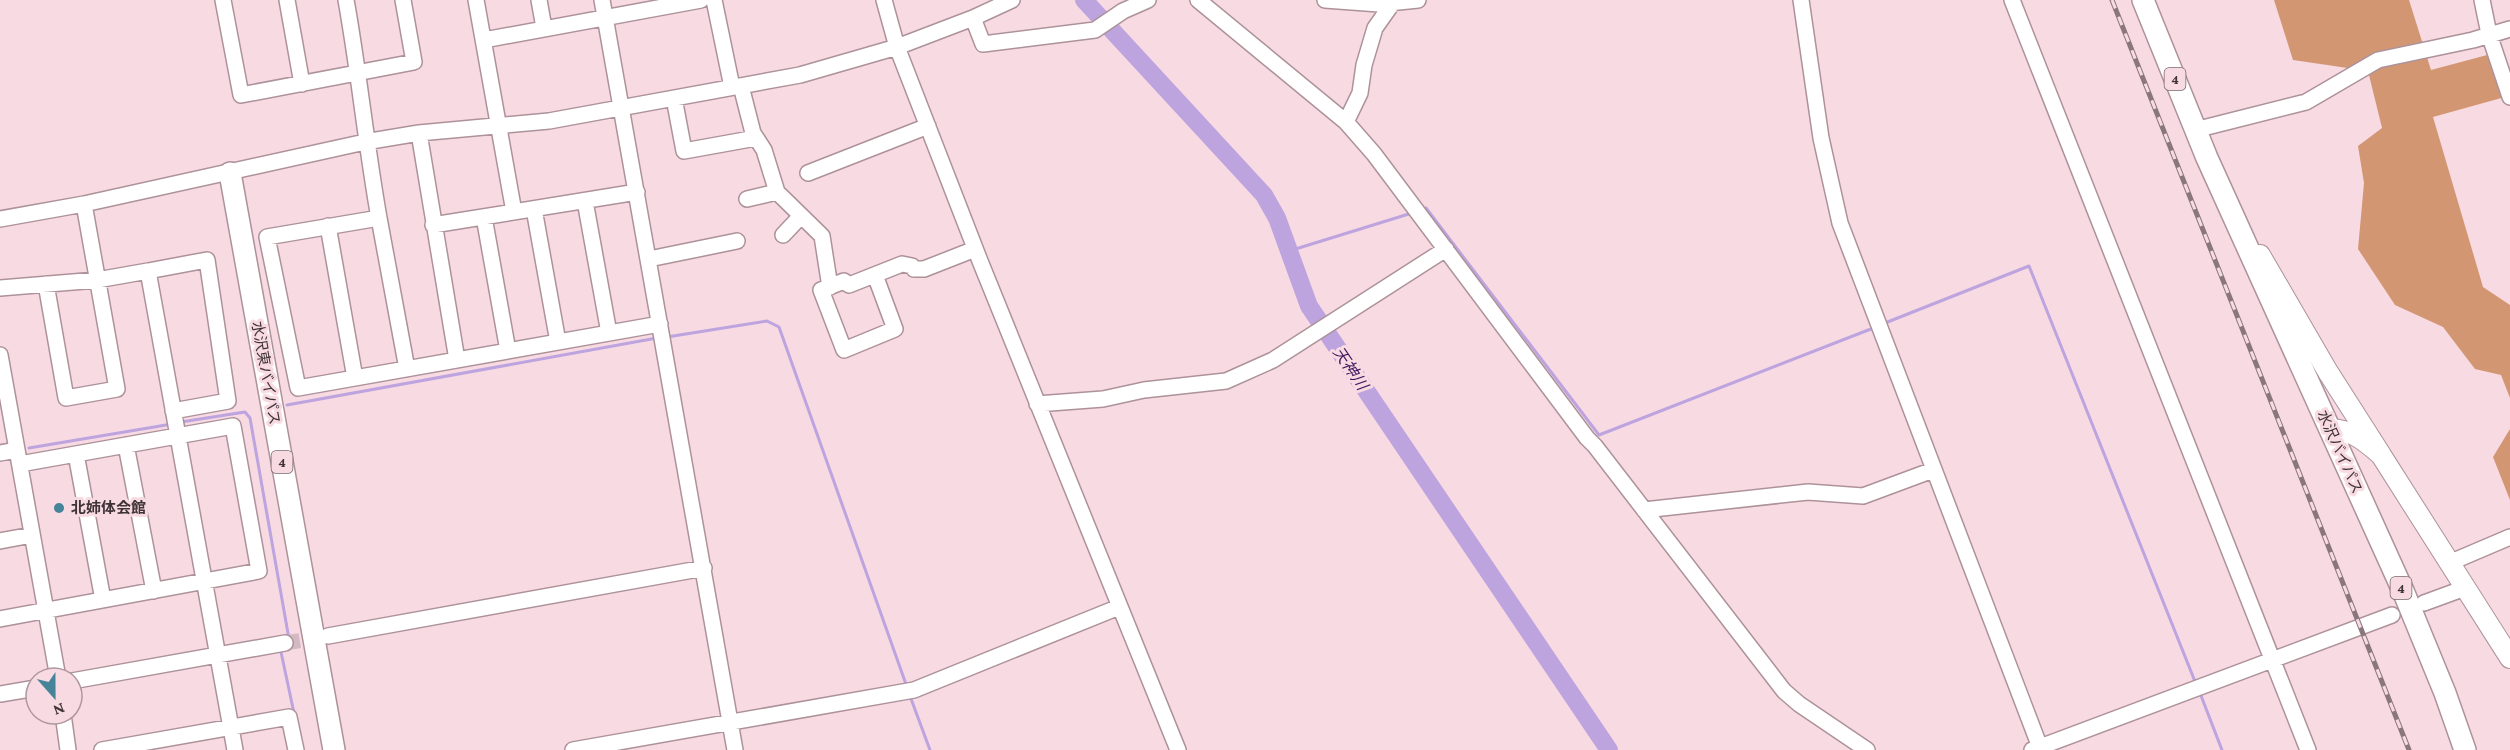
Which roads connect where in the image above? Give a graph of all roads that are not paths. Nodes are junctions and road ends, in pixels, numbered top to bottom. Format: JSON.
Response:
{"nodes":[{"id":1,"x":223,"y":0,"type":"edge"},
{"id":2,"x":287,"y":0,"type":"edge"},
{"id":3,"x":346,"y":0,"type":"edge"},
{"id":4,"x":403,"y":0,"type":"edge"},
{"id":5,"x":476,"y":0,"type":"edge"},
{"id":6,"x":539,"y":0,"type":"edge"},
{"id":7,"x":602,"y":0,"type":"edge"},
{"id":8,"x":701,"y":0,"type":"edge"},
{"id":9,"x":714,"y":0,"type":"edge"},
{"id":10,"x":884,"y":0,"type":"edge"},
{"id":11,"x":1012,"y":0,"type":"edge"},
{"id":12,"x":1148,"y":0,"type":"edge"},
{"id":13,"x":1198,"y":0,"type":"edge"},
{"id":14,"x":1325,"y":0,"type":"edge"},
{"id":15,"x":1418,"y":0,"type":"edge"},
{"id":16,"x":1801,"y":0,"type":"edge"},
{"id":17,"x":2012,"y":0,"type":"edge"},
{"id":18,"x":2143,"y":0,"type":"edge"},
{"id":19,"x":2482,"y":0,"type":"edge"},
{"id":20,"x":1391,"y":2,"type":"edge"},
{"id":21,"x":606,"y":17,"type":"junction"},
{"id":22,"x":973,"y":18,"type":"junction"},
{"id":23,"x":544,"y":28,"type":"junction"},
{"id":24,"x":2510,"y":29,"type":"edge"},
{"id":25,"x":2489,"y":34,"type":"junction"},
{"id":26,"x":483,"y":40,"type":"junction"},
{"id":27,"x":897,"y":47,"type":"junction"},
{"id":28,"x":359,"y":74,"type":"junction"},
{"id":29,"x":302,"y":84,"type":"junction"},
{"id":30,"x":736,"y":86,"type":"junction"},
{"id":31,"x":2510,"y":97,"type":"edge"},
{"id":32,"x":674,"y":98,"type":"junction"},
{"id":33,"x":622,"y":108,"type":"junction"},
{"id":34,"x":1346,"y":122,"type":"junction"},
{"id":35,"x":928,"y":126,"type":"junction"},
{"id":36,"x":499,"y":127,"type":"junction"},
{"id":37,"x":2195,"y":130,"type":"junction"},
{"id":38,"x":419,"y":133,"type":"junction"},
{"id":39,"x":756,"y":138,"type":"junction"},
{"id":40,"x":365,"y":142,"type":"junction"},
{"id":41,"x":2206,"y":158,"type":"junction"},
{"id":42,"x":230,"y":173,"type":"junction"},
{"id":43,"x":808,"y":173,"type":"dead end"},
{"id":44,"x":636,"y":192,"type":"junction"},
{"id":45,"x":777,"y":192,"type":"junction"},
{"id":46,"x":747,"y":199,"type":"dead end"},
{"id":47,"x":585,"y":201,"type":"junction"},
{"id":48,"x":84,"y":204,"type":"junction"},
{"id":49,"x":534,"y":209,"type":"junction"},
{"id":50,"x":514,"y":212,"type":"junction"},
{"id":51,"x":484,"y":217,"type":"junction"},
{"id":52,"x":801,"y":217,"type":"junction"},
{"id":53,"x":379,"y":218,"type":"junction"},
{"id":54,"x":0,"y":219,"type":"edge"},
{"id":55,"x":433,"y":225,"type":"junction"},
{"id":56,"x":328,"y":226,"type":"junction"},
{"id":57,"x":783,"y":235,"type":"dead end"},
{"id":58,"x":737,"y":241,"type":"dead end"},
{"id":59,"x":975,"y":249,"type":"junction"},
{"id":60,"x":1446,"y":249,"type":"junction"},
{"id":61,"x":649,"y":259,"type":"junction"},
{"id":62,"x":148,"y":271,"type":"junction"},
{"id":63,"x":875,"y":275,"type":"junction"},
{"id":64,"x":97,"y":280,"type":"junction"},
{"id":65,"x":46,"y":284,"type":"junction"},
{"id":66,"x":830,"y":286,"type":"junction"},
{"id":67,"x":0,"y":288,"type":"edge"},
{"id":68,"x":609,"y":333,"type":"junction"},
{"id":69,"x":662,"y":334,"type":"junction"},
{"id":70,"x":558,"y":342,"type":"junction"},
{"id":71,"x":508,"y":351,"type":"junction"},
{"id":72,"x":0,"y":355,"type":"edge"},
{"id":73,"x":457,"y":360,"type":"junction"},
{"id":74,"x":407,"y":369,"type":"junction"},
{"id":75,"x":355,"y":378,"type":"junction"},
{"id":76,"x":1037,"y":404,"type":"junction"},
{"id":77,"x":173,"y":411,"type":"junction"},
{"id":78,"x":2331,"y":429,"type":"junction"},
{"id":79,"x":178,"y":436,"type":"junction"},
{"id":80,"x":126,"y":446,"type":"junction"},
{"id":81,"x":0,"y":453,"type":"edge"},
{"id":82,"x":76,"y":454,"type":"junction"},
{"id":83,"x":2381,"y":455,"type":"junction"},
{"id":84,"x":19,"y":457,"type":"junction"},
{"id":85,"x":1933,"y":470,"type":"junction"},
{"id":86,"x":1644,"y":510,"type":"junction"},
{"id":87,"x":32,"y":535,"type":"junction"},
{"id":88,"x":2510,"y":537,"type":"edge"},
{"id":89,"x":0,"y":541,"type":"edge"},
{"id":90,"x":2449,"y":563,"type":"junction"},
{"id":91,"x":704,"y":568,"type":"junction"},
{"id":92,"x":204,"y":583,"type":"junction"},
{"id":93,"x":2465,"y":588,"type":"junction"},
{"id":94,"x":153,"y":591,"type":"junction"},
{"id":95,"x":103,"y":600,"type":"junction"},
{"id":96,"x":2424,"y":603,"type":"dead end"},
{"id":97,"x":1119,"y":608,"type":"junction"},
{"id":98,"x":46,"y":610,"type":"junction"},
{"id":99,"x":2392,"y":615,"type":"dead end"},
{"id":100,"x":0,"y":619,"type":"edge"},
{"id":101,"x":328,"y":636,"type":"tunnel mouth"},
{"id":102,"x":285,"y":643,"type":"tunnel mouth"},
{"id":103,"x":217,"y":655,"type":"junction"},
{"id":104,"x":2510,"y":658,"type":"edge"},
{"id":105,"x":2273,"y":661,"type":"junction"},
{"id":106,"x":56,"y":666,"type":"edge"},
{"id":107,"x":84,"y":679,"type":"edge"},
{"id":108,"x":24,"y":690,"type":"edge"},
{"id":109,"x":0,"y":694,"type":"edge"},
{"id":110,"x":731,"y":722,"type":"junction"},
{"id":111,"x":65,"y":726,"type":"edge"},
{"id":112,"x":230,"y":726,"type":"junction"},
{"id":113,"x":180,"y":743,"type":"edge"},
{"id":114,"x":129,"y":748,"type":"edge"},
{"id":115,"x":2037,"y":749,"type":"edge"},
{"id":116,"x":68,"y":750,"type":"edge"},
{"id":117,"x":102,"y":750,"type":"edge"},
{"id":118,"x":235,"y":750,"type":"edge"},
{"id":119,"x":296,"y":750,"type":"edge"},
{"id":120,"x":334,"y":750,"type":"edge"},
{"id":121,"x":573,"y":750,"type":"edge"},
{"id":122,"x":735,"y":750,"type":"edge"},
{"id":123,"x":1178,"y":750,"type":"edge"},
{"id":124,"x":1867,"y":750,"type":"edge"},
{"id":125,"x":2308,"y":750,"type":"edge"},
{"id":126,"x":2465,"y":750,"type":"edge"}],
"edges":[{"from":1,"to":29,"type":"street"},
{"from":2,"to":29,"type":"street"},
{"from":3,"to":28,"type":"street"},
{"from":4,"to":28,"type":"street"},
{"from":5,"to":26,"type":"street"},
{"from":6,"to":23,"type":"street"},
{"from":7,"to":21,"type":"street"},
{"from":8,"to":21,"type":"street"},
{"from":9,"to":30,"type":"street"},
{"from":10,"to":27,"type":"street"},
{"from":11,"to":22,"type":"street"},
{"from":12,"to":22,"type":"street"},
{"from":13,"to":34,"type":"street"},
{"from":14,"to":20,"type":"street"},
{"from":15,"to":20,"type":"street"},
{"from":16,"to":85,"type":"street"},
{"from":17,"to":105,"type":"street"},
{"from":18,"to":37,"type":"highway","number":"4"},
{"from":19,"to":25,"type":"street"},
{"from":20,"to":34,"type":"street"},
{"from":21,"to":23,"type":"street"},
{"from":21,"to":33,"type":"street"},
{"from":22,"to":27,"type":"street"},
{"from":23,"to":26,"type":"street"},
{"from":24,"to":25,"type":"street"},
{"from":25,"to":31,"type":"street"},
{"from":25,"to":37,"type":"street"},
{"from":26,"to":36,"type":"street"},
{"from":27,"to":30,"type":"street"},
{"from":27,"to":35,"type":"street"},
{"from":28,"to":29,"type":"street"},
{"from":28,"to":40,"type":"street"},
{"from":30,"to":32,"type":"street"},
{"from":30,"to":39,"type":"street"},
{"from":32,"to":33,"type":"street"},
{"from":32,"to":39,"type":"street"},
{"from":33,"to":36,"type":"street"},
{"from":33,"to":44,"type":"street"},
{"from":34,"to":60,"type":"street"},
{"from":35,"to":43,"type":"street"},
{"from":35,"to":59,"type":"street"},
{"from":36,"to":38,"type":"street"},
{"from":36,"to":50,"type":"street"},
{"from":37,"to":41,"type":"highway","number":"4"},
{"from":38,"to":40,"type":"street"},
{"from":38,"to":55,"type":"street"},
{"from":39,"to":45,"type":"street"},
{"from":40,"to":42,"type":"street"},
{"from":40,"to":53,"type":"street"},
{"from":41,"to":78,"type":"highway","name":"水沢バイパス","number":"4"},
{"from":41,"to":83,"type":"main road"},
{"from":42,"to":48,"type":"street"},
{"from":42,"to":120,"type":"highway","name":"水沢東バイパス","number":"4"},
{"from":44,"to":47,"type":"street"},
{"from":44,"to":61,"type":"street"},
{"from":45,"to":46,"type":"street"},
{"from":45,"to":52,"type":"street"},
{"from":47,"to":49,"type":"street"},
{"from":47,"to":68,"type":"street"},
{"from":48,"to":54,"type":"street"},
{"from":48,"to":64,"type":"street"},
{"from":49,"to":50,"type":"street"},
{"from":49,"to":70,"type":"street"},
{"from":50,"to":51,"type":"street"},
{"from":51,"to":55,"type":"street"},
{"from":51,"to":71,"type":"street"},
{"from":52,"to":57,"type":"street"},
{"from":52,"to":66,"type":"street"},
{"from":53,"to":56,"type":"street"},
{"from":53,"to":74,"type":"street"},
{"from":55,"to":73,"type":"street"},
{"from":56,"to":75,"type":"street"},
{"from":56,"to":75,"type":"street"},
{"from":58,"to":61,"type":"street"},
{"from":59,"to":63,"type":"street"},
{"from":59,"to":76,"type":"street"},
{"from":60,"to":76,"type":"street"},
{"from":60,"to":86,"type":"street"},
{"from":61,"to":69,"type":"street"},
{"from":62,"to":64,"type":"street"},
{"from":62,"to":77,"type":"street"},
{"from":62,"to":77,"type":"street"},
{"from":63,"to":66,"type":"street"},
{"from":63,"to":66,"type":"street"},
{"from":64,"to":65,"type":"street"},
{"from":64,"to":65,"type":"street"},
{"from":65,"to":67,"type":"street"},
{"from":68,"to":69,"type":"street"},
{"from":68,"to":70,"type":"street"},
{"from":69,"to":91,"type":"street"},
{"from":70,"to":71,"type":"street"},
{"from":71,"to":73,"type":"street"},
{"from":72,"to":84,"type":"street"},
{"from":73,"to":74,"type":"street"},
{"from":74,"to":75,"type":"street"},
{"from":76,"to":97,"type":"street"},
{"from":77,"to":79,"type":"street"},
{"from":78,"to":83,"type":"main road"},
{"from":78,"to":126,"type":"highway","name":"水沢バイパス","number":"4"},
{"from":79,"to":80,"type":"street"},
{"from":79,"to":92,"type":"street"},
{"from":79,"to":92,"type":"street"},
{"from":80,"to":82,"type":"street"},
{"from":80,"to":94,"type":"street"},
{"from":81,"to":84,"type":"street"},
{"from":82,"to":84,"type":"street"},
{"from":82,"to":95,"type":"street"},
{"from":83,"to":90,"type":"main road"},
{"from":84,"to":87,"type":"street"},
{"from":85,"to":86,"type":"street"},
{"from":85,"to":115,"type":"street"},
{"from":86,"to":124,"type":"street"},
{"from":87,"to":89,"type":"street"},
{"from":87,"to":98,"type":"street"},
{"from":88,"to":90,"type":"street"},
{"from":90,"to":93,"type":"main road"},
{"from":91,"to":101,"type":"street"},
{"from":91,"to":110,"type":"street"},
{"from":92,"to":94,"type":"street"},
{"from":92,"to":103,"type":"street"},
{"from":93,"to":96,"type":"street"},
{"from":93,"to":104,"type":"main road"},
{"from":94,"to":95,"type":"street"},
{"from":95,"to":98,"type":"street"},
{"from":97,"to":110,"type":"street"},
{"from":97,"to":123,"type":"street"},
{"from":98,"to":100,"type":"street"},
{"from":98,"to":106,"type":"street"},
{"from":99,"to":105,"type":"street"},
{"from":102,"to":103,"type":"street"},
{"from":103,"to":107,"type":"street"},
{"from":103,"to":112,"type":"street"},
{"from":105,"to":115,"type":"street"},
{"from":105,"to":125,"type":"street"},
{"from":108,"to":109,"type":"street"},
{"from":110,"to":121,"type":"street"},
{"from":110,"to":122,"type":"street"},
{"from":111,"to":116,"type":"street"},
{"from":112,"to":113,"type":"street"},
{"from":112,"to":118,"type":"street"},
{"from":112,"to":119,"type":"street"},
{"from":113,"to":114,"type":"street"},
{"from":114,"to":117,"type":"street"}]}
